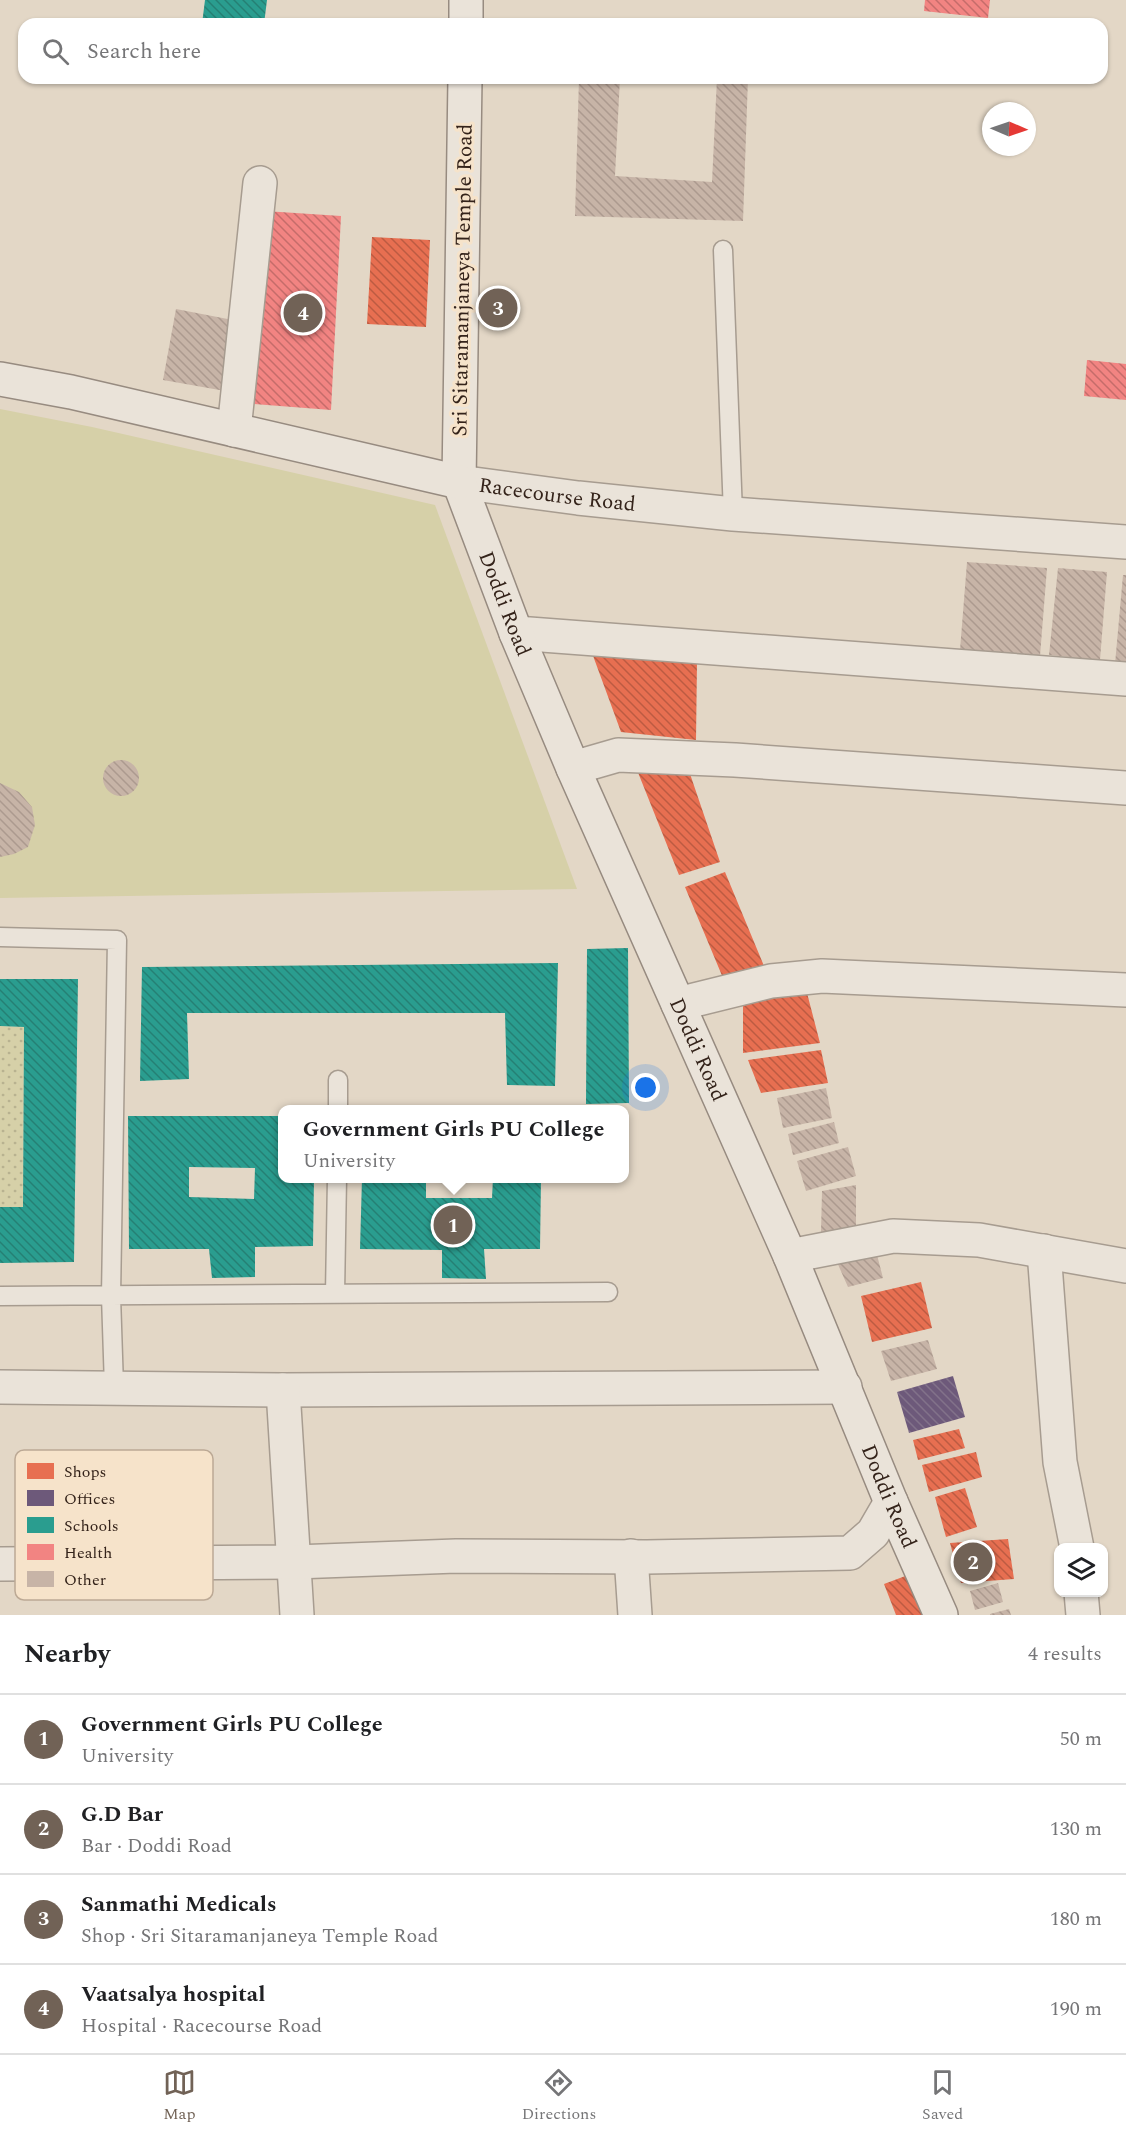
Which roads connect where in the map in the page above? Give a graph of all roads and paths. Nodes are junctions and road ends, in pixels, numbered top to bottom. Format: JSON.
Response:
{"nodes":[{"id":1,"x":466,"y":0,"type":"edge"},
{"id":2,"x":466,"y":18,"type":"edge"},
{"id":3,"x":465,"y":84,"type":"edge"},
{"id":4,"x":260,"y":183,"type":"dead end"},
{"id":5,"x":723,"y":250,"type":"dead end"},
{"id":6,"x":0,"y":379,"type":"edge"},
{"id":7,"x":234,"y":430,"type":"junction"},
{"id":8,"x":459,"y":482,"type":"junction"},
{"id":9,"x":733,"y":514,"type":"junction"},
{"id":10,"x":1126,"y":542,"type":"edge"},
{"id":11,"x":516,"y":633,"type":"junction"},
{"id":12,"x":1126,"y":679,"type":"edge"},
{"id":13,"x":573,"y":768,"type":"junction"},
{"id":14,"x":1126,"y":788,"type":"edge"},
{"id":15,"x":0,"y":937,"type":"edge"},
{"id":16,"x":1126,"y":990,"type":"edge"},
{"id":17,"x":678,"y":1004,"type":"junction"},
{"id":18,"x":338,"y":1080,"type":"dead end"},
{"id":19,"x":338,"y":1105,"type":"edge"},
{"id":20,"x":337,"y":1183,"type":"edge"},
{"id":21,"x":1044,"y":1251,"type":"junction"},
{"id":22,"x":790,"y":1256,"type":"junction"},
{"id":23,"x":1126,"y":1266,"type":"edge"},
{"id":24,"x":608,"y":1292,"type":"dead end"},
{"id":25,"x":335,"y":1294,"type":"junction"},
{"id":26,"x":0,"y":1296,"type":"edge"},
{"id":27,"x":111,"y":1296,"type":"junction"},
{"id":28,"x":0,"y":1387,"type":"edge"},
{"id":29,"x":114,"y":1387,"type":"junction"},
{"id":30,"x":845,"y":1387,"type":"junction"},
{"id":31,"x":283,"y":1390,"type":"junction"},
{"id":32,"x":891,"y":1503,"type":"junction"},
{"id":33,"x":1076,"y":1543,"type":"edge"},
{"id":34,"x":631,"y":1556,"type":"junction"},
{"id":35,"x":295,"y":1562,"type":"junction"},
{"id":36,"x":213,"y":1563,"type":"edge"},
{"id":37,"x":0,"y":1564,"type":"edge"},
{"id":38,"x":15,"y":1564,"type":"edge"},
{"id":39,"x":1081,"y":1597,"type":"edge"},
{"id":40,"x":297,"y":1615,"type":"edge"},
{"id":41,"x":635,"y":1615,"type":"edge"},
{"id":42,"x":941,"y":1615,"type":"edge"},
{"id":43,"x":1083,"y":1615,"type":"edge"}],
"edges":[{"from":1,"to":2,"type":"street"},
{"from":3,"to":8,"type":"street","name":"Sri Sitaramanjaneya Temple Road"},
{"from":4,"to":7,"type":"street"},
{"from":5,"to":9,"type":"lane"},
{"from":6,"to":7,"type":"street","name":"Racecourse Road"},
{"from":7,"to":8,"type":"street","name":"Racecourse Road"},
{"from":8,"to":9,"type":"street","name":"Racecourse Road"},
{"from":8,"to":11,"type":"street","name":"Doddi Road"},
{"from":9,"to":10,"type":"street","name":"Racecourse Road"},
{"from":11,"to":12,"type":"street"},
{"from":11,"to":13,"type":"street","name":"Doddi Road"},
{"from":13,"to":14,"type":"street"},
{"from":13,"to":17,"type":"street","name":"Doddi Road"},
{"from":15,"to":27,"type":"lane"},
{"from":16,"to":17,"type":"street"},
{"from":17,"to":22,"type":"street","name":"Doddi Road"},
{"from":18,"to":19,"type":"lane"},
{"from":20,"to":25,"type":"lane"},
{"from":21,"to":22,"type":"street"},
{"from":21,"to":23,"type":"street"},
{"from":21,"to":33,"type":"street"},
{"from":22,"to":30,"type":"street","name":"Doddi Road"},
{"from":24,"to":25,"type":"lane"},
{"from":25,"to":27,"type":"lane"},
{"from":26,"to":27,"type":"lane"},
{"from":27,"to":29,"type":"lane"},
{"from":28,"to":29,"type":"street"},
{"from":29,"to":31,"type":"street"},
{"from":30,"to":31,"type":"street"},
{"from":30,"to":32,"type":"street","name":"Doddi Road"},
{"from":31,"to":35,"type":"street"},
{"from":32,"to":34,"type":"street"},
{"from":32,"to":42,"type":"street","name":"Doddi Road"},
{"from":34,"to":35,"type":"street"},
{"from":34,"to":41,"type":"street"},
{"from":35,"to":36,"type":"street"},
{"from":35,"to":40,"type":"street"},
{"from":37,"to":38,"type":"street"},
{"from":39,"to":43,"type":"street"}]}
